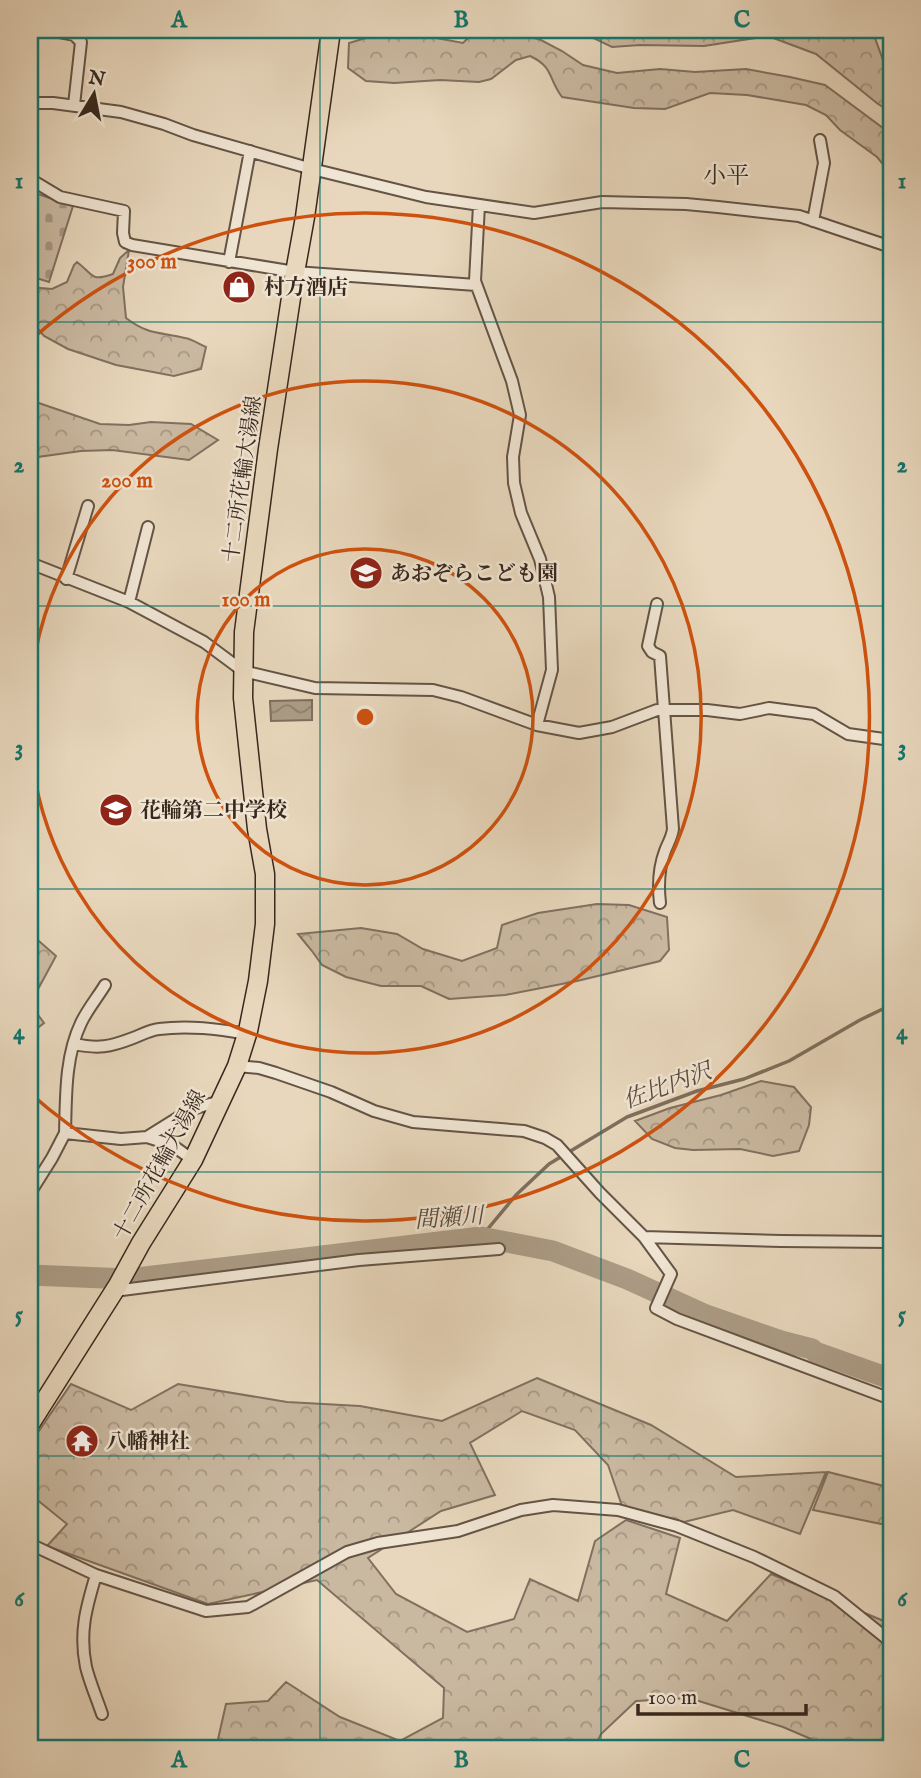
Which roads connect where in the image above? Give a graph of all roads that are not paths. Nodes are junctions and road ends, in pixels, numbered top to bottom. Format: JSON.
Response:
{"nodes":[{"id":1,"x":48,"y":30,"type":"edge"},
{"id":2,"x":331,"y":30,"type":"edge"},
{"id":3,"x":30,"y":103,"type":"edge"},
{"id":4,"x":74,"y":105,"type":"junction"},
{"id":5,"x":820,"y":140,"type":"dead end"},
{"id":6,"x":250,"y":152,"type":"junction"},
{"id":7,"x":312,"y":169,"type":"junction"},
{"id":8,"x":30,"y":179,"type":"edge"},
{"id":9,"x":479,"y":205,"type":"junction"},
{"id":10,"x":813,"y":221,"type":"junction"},
{"id":11,"x":891,"y":247,"type":"edge"},
{"id":12,"x":229,"y":262,"type":"junction"},
{"id":13,"x":295,"y":272,"type":"junction"},
{"id":14,"x":476,"y":285,"type":"junction"},
{"id":15,"x":88,"y":506,"type":"dead end"},
{"id":16,"x":148,"y":527,"type":"dead end"},
{"id":17,"x":30,"y":564,"type":"edge"},
{"id":18,"x":66,"y":579,"type":"junction"},
{"id":19,"x":129,"y":602,"type":"junction"},
{"id":20,"x":657,"y":604,"type":"dead end"},
{"id":21,"x":243,"y":671,"type":"junction"},
{"id":22,"x":664,"y":710,"type":"junction"},
{"id":23,"x":537,"y":725,"type":"junction"},
{"id":24,"x":891,"y":740,"type":"edge"},
{"id":25,"x":660,"y":903,"type":"dead end"},
{"id":26,"x":105,"y":985,"type":"dead end"},
{"id":27,"x":247,"y":1034,"type":"junction"},
{"id":28,"x":74,"y":1044,"type":"junction"},
{"id":29,"x":237,"y":1066,"type":"junction"},
{"id":30,"x":221,"y":1101,"type":"junction"},
{"id":31,"x":65,"y":1133,"type":"junction"},
{"id":32,"x":147,"y":1137,"type":"junction"},
{"id":33,"x":193,"y":1160,"type":"junction"},
{"id":34,"x":30,"y":1193,"type":"edge"},
{"id":35,"x":644,"y":1237,"type":"junction"},
{"id":36,"x":891,"y":1242,"type":"edge"},
{"id":37,"x":499,"y":1249,"type":"dead end"},
{"id":38,"x":116,"y":1288,"type":"junction"},
{"id":39,"x":891,"y":1399,"type":"edge"},
{"id":40,"x":30,"y":1424,"type":"edge"},
{"id":41,"x":30,"y":1544,"type":"edge"},
{"id":42,"x":96,"y":1576,"type":"junction"},
{"id":43,"x":891,"y":1642,"type":"edge"},
{"id":44,"x":102,"y":1714,"type":"dead end"}],
"edges":[{"from":1,"to":4,"type":"street"},
{"from":2,"to":7,"type":"main road","name":"十二所花輪大湯線"},
{"from":3,"to":4,"type":"street"},
{"from":4,"to":6,"type":"street"},
{"from":5,"to":10,"type":"street"},
{"from":6,"to":7,"type":"street"},
{"from":6,"to":12,"type":"street"},
{"from":7,"to":9,"type":"street"},
{"from":7,"to":13,"type":"main road","name":"十二所花輪大湯線"},
{"from":8,"to":12,"type":"street"},
{"from":9,"to":10,"type":"street"},
{"from":9,"to":14,"type":"street"},
{"from":10,"to":11,"type":"street"},
{"from":12,"to":13,"type":"street"},
{"from":13,"to":14,"type":"street"},
{"from":13,"to":21,"type":"main road","name":"十二所花輪大湯線"},
{"from":14,"to":23,"type":"street"},
{"from":15,"to":18,"type":"street"},
{"from":16,"to":19,"type":"street"},
{"from":17,"to":18,"type":"street"},
{"from":18,"to":19,"type":"street"},
{"from":19,"to":21,"type":"street"},
{"from":20,"to":22,"type":"street"},
{"from":21,"to":23,"type":"street"},
{"from":21,"to":27,"type":"main road","name":"十二所花輪大湯線"},
{"from":22,"to":23,"type":"street"},
{"from":22,"to":24,"type":"street"},
{"from":22,"to":25,"type":"street"},
{"from":26,"to":28,"type":"street"},
{"from":27,"to":28,"type":"street"},
{"from":27,"to":29,"type":"main road","name":"十二所花輪大湯線"},
{"from":28,"to":31,"type":"street"},
{"from":29,"to":30,"type":"main road","name":"十二所花輪大湯線"},
{"from":29,"to":35,"type":"street"},
{"from":30,"to":32,"type":"street"},
{"from":30,"to":33,"type":"main road","name":"十二所花輪大湯線"},
{"from":31,"to":32,"type":"street"},
{"from":31,"to":34,"type":"street"},
{"from":32,"to":33,"type":"street"},
{"from":33,"to":38,"type":"main road","name":"十二所花輪大湯線"},
{"from":35,"to":36,"type":"street"},
{"from":35,"to":39,"type":"street"},
{"from":37,"to":38,"type":"street"},
{"from":38,"to":40,"type":"main road","name":"十二所花輪大湯線"},
{"from":41,"to":42,"type":"street"},
{"from":42,"to":43,"type":"street"},
{"from":42,"to":44,"type":"street"}]}
